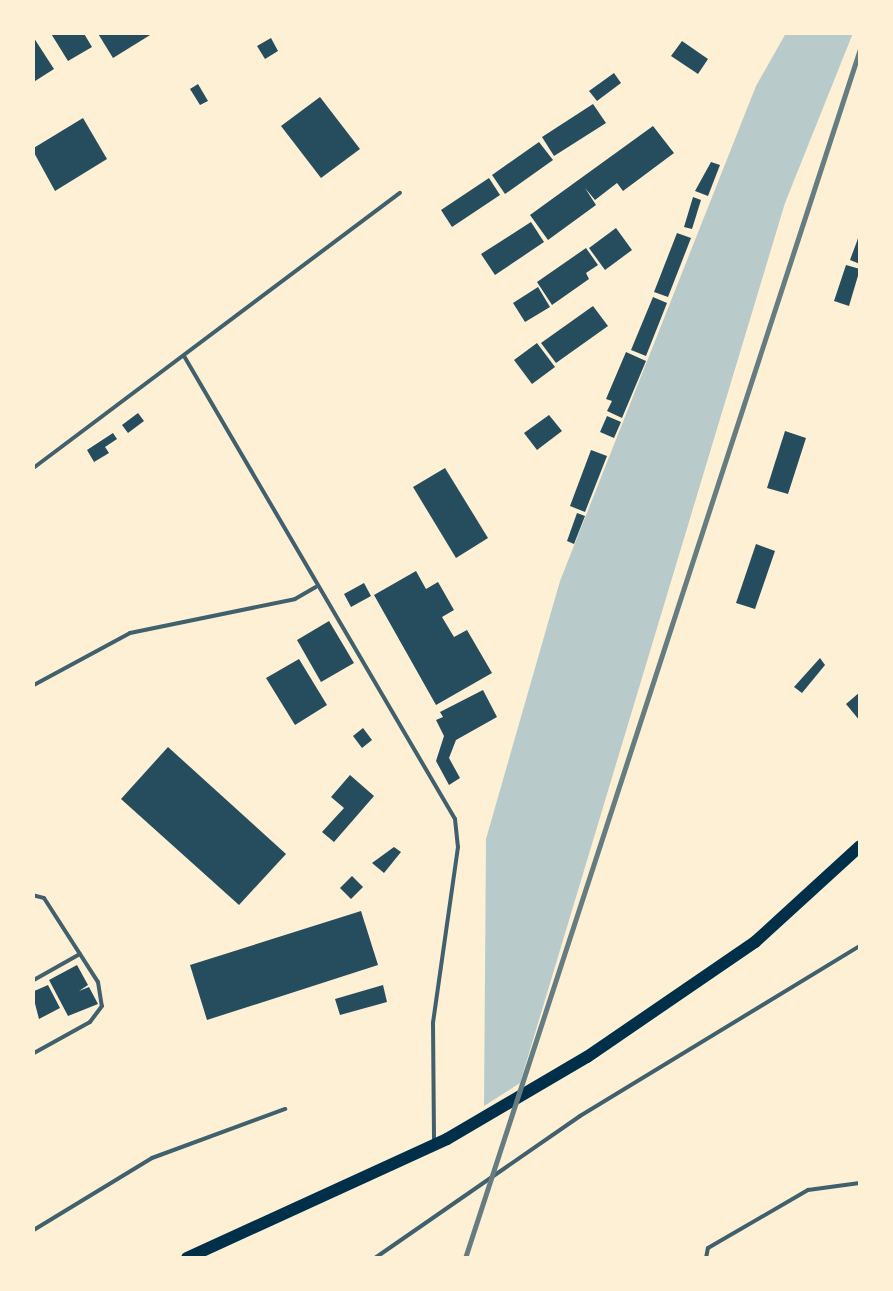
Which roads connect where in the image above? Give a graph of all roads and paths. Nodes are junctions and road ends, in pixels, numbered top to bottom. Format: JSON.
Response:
{"nodes":[{"id":1,"x":400,"y":193,"type":"dead end"},
{"id":2,"x":184,"y":356,"type":"junction"},
{"id":3,"x":32,"y":470,"type":"edge"},
{"id":4,"x":316,"y":588,"type":"junction"},
{"id":5,"x":32,"y":686,"type":"edge"},
{"id":6,"x":860,"y":846,"type":"edge"},
{"id":7,"x":32,"y":894,"type":"edge"},
{"id":8,"x":860,"y":946,"type":"edge"},
{"id":9,"x":80,"y":954,"type":"junction"},
{"id":10,"x":32,"y":981,"type":"edge"},
{"id":11,"x":32,"y":1054,"type":"edge"},
{"id":12,"x":285,"y":1109,"type":"dead end"},
{"id":13,"x":434,"y":1144,"type":"junction"},
{"id":14,"x":860,"y":1183,"type":"edge"},
{"id":15,"x":32,"y":1230,"type":"edge"},
{"id":16,"x":188,"y":1258,"type":"edge"},
{"id":17,"x":375,"y":1258,"type":"edge"},
{"id":18,"x":706,"y":1258,"type":"edge"}],
"edges":[{"from":1,"to":2,"type":"lane"},
{"from":2,"to":3,"type":"lane"},
{"from":2,"to":4,"type":"lane"},
{"from":4,"to":5,"type":"lane"},
{"from":4,"to":13,"type":"lane"},
{"from":6,"to":13,"type":"main road"},
{"from":7,"to":9,"type":"lane"},
{"from":8,"to":17,"type":"lane"},
{"from":9,"to":10,"type":"lane"},
{"from":9,"to":11,"type":"lane"},
{"from":12,"to":15,"type":"lane"},
{"from":13,"to":16,"type":"main road"},
{"from":14,"to":18,"type":"lane"}]}
